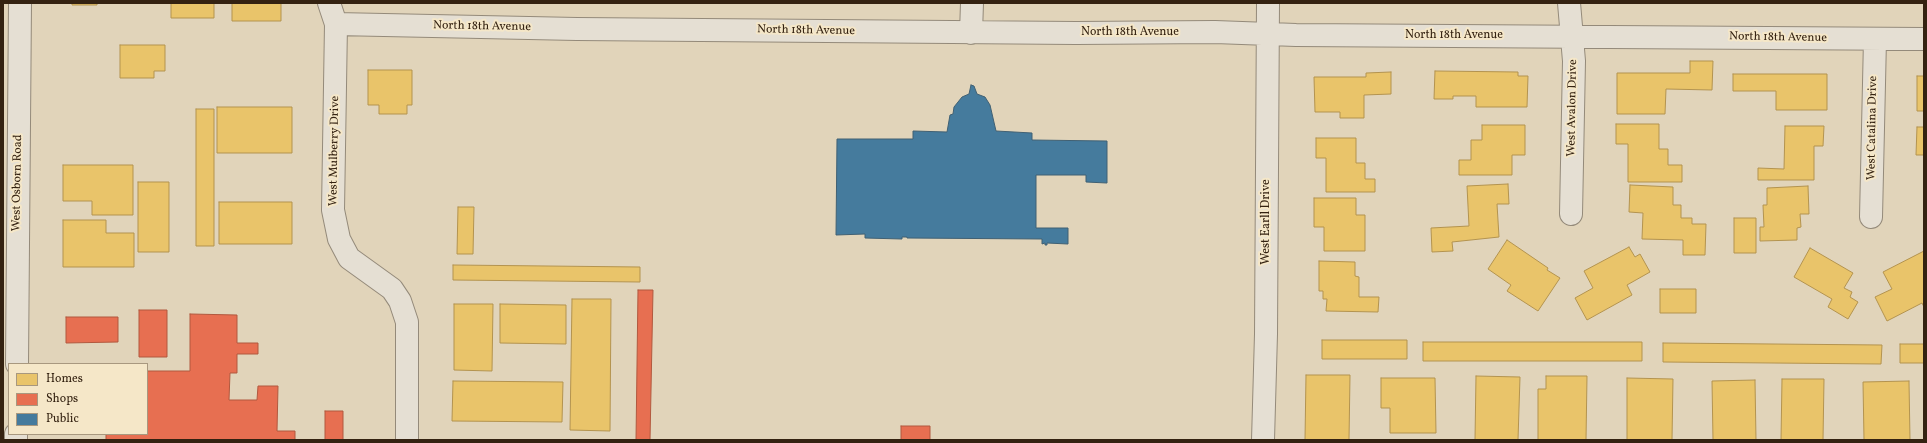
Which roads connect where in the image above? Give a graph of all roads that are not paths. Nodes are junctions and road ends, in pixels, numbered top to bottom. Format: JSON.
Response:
{"nodes":[{"id":1,"x":20,"y":3,"type":"edge"},
{"id":2,"x":329,"y":3,"type":"edge"},
{"id":3,"x":972,"y":3,"type":"edge"},
{"id":4,"x":1268,"y":3,"type":"edge"},
{"id":5,"x":1569,"y":3,"type":"edge"},
{"id":6,"x":336,"y":24,"type":"junction"},
{"id":7,"x":11,"y":25,"type":"edge"},
{"id":8,"x":971,"y":33,"type":"junction"},
{"id":9,"x":1268,"y":34,"type":"junction"},
{"id":10,"x":1572,"y":36,"type":"junction"},
{"id":11,"x":1875,"y":39,"type":"junction"},
{"id":12,"x":1924,"y":39,"type":"edge"},
{"id":13,"x":1571,"y":214,"type":"dead end"},
{"id":14,"x":1871,"y":217,"type":"dead end"},
{"id":15,"x":17,"y":363,"type":"edge"},
{"id":16,"x":407,"y":440,"type":"edge"},
{"id":17,"x":1263,"y":440,"type":"edge"}],
"edges":[{"from":1,"to":7,"type":"street","name":"West Osborn Road"},
{"from":2,"to":6,"type":"street","name":"West Mulberry Drive"},
{"from":3,"to":8,"type":"street"},
{"from":4,"to":9,"type":"street","name":"West Earll Drive"},
{"from":5,"to":10,"type":"street","name":"West Avalon Drive"},
{"from":6,"to":8,"type":"street","name":"North 18th Avenue"},
{"from":6,"to":16,"type":"street","name":"West Mulberry Drive"},
{"from":7,"to":15,"type":"street","name":"West Osborn Road"},
{"from":8,"to":9,"type":"street","name":"North 18th Avenue"},
{"from":9,"to":10,"type":"street","name":"North 18th Avenue"},
{"from":9,"to":17,"type":"street","name":"West Earll Drive"},
{"from":10,"to":11,"type":"street","name":"North 18th Avenue"},
{"from":10,"to":13,"type":"street","name":"West Avalon Drive"},
{"from":11,"to":12,"type":"street","name":"North 18th Avenue"},
{"from":11,"to":14,"type":"street","name":"West Catalina Drive"}]}
